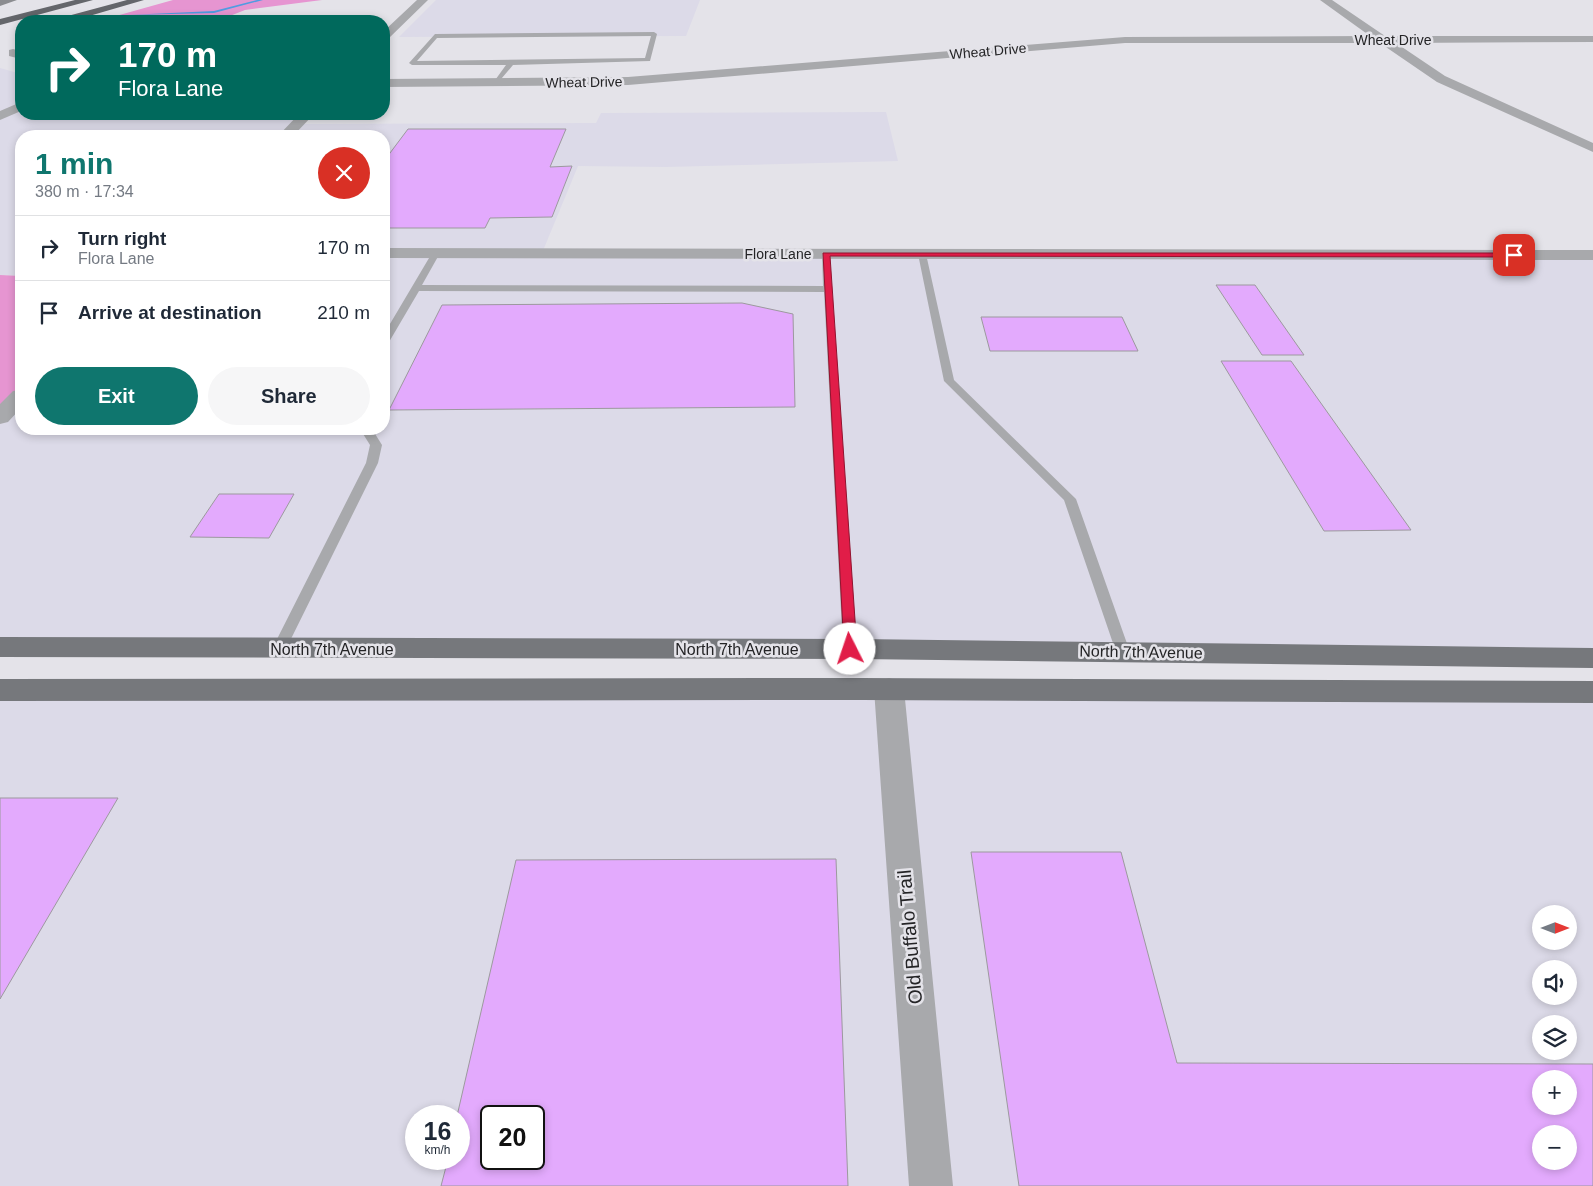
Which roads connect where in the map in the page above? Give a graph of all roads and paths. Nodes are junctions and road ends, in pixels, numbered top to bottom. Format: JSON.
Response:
{"nodes":[{"id":1,"x":12,"y":0,"type":"edge"},
{"id":2,"x":88,"y":0,"type":"edge"},
{"id":3,"x":139,"y":0,"type":"edge"},
{"id":4,"x":422,"y":0,"type":"edge"},
{"id":5,"x":1325,"y":0,"type":"edge"},
{"id":6,"x":0,"y":3,"type":"edge"},
{"id":7,"x":28,"y":15,"type":"edge"},
{"id":8,"x":82,"y":15,"type":"edge"},
{"id":9,"x":15,"y":18,"type":"edge"},
{"id":10,"x":0,"y":22,"type":"edge"},
{"id":11,"x":390,"y":31,"type":"edge"},
{"id":12,"x":1593,"y":39,"type":"edge"},
{"id":13,"x":1382,"y":40,"type":"junction"},
{"id":14,"x":511,"y":63,"type":"junction"},
{"id":15,"x":390,"y":83,"type":"edge"},
{"id":16,"x":496,"y":83,"type":"junction"},
{"id":17,"x":15,"y":109,"type":"edge"},
{"id":18,"x":0,"y":116,"type":"edge"},
{"id":19,"x":301,"y":120,"type":"edge"},
{"id":20,"x":291,"y":130,"type":"edge"},
{"id":21,"x":1593,"y":148,"type":"edge"},
{"id":22,"x":390,"y":253,"type":"edge"},
{"id":23,"x":436,"y":253,"type":"junction"},
{"id":24,"x":826,"y":254,"type":"junction"},
{"id":25,"x":922,"y":254,"type":"junction"},
{"id":26,"x":1593,"y":255,"type":"edge"},
{"id":27,"x":416,"y":288,"type":"junction"},
{"id":28,"x":828,"y":289,"type":"junction"},
{"id":29,"x":390,"y":332,"type":"edge"},
{"id":30,"x":15,"y":402,"type":"edge"},
{"id":31,"x":0,"y":417,"type":"edge"},
{"id":32,"x":370,"y":435,"type":"edge"},
{"id":33,"x":0,"y":648,"type":"edge"},
{"id":34,"x":279,"y":649,"type":"junction"},
{"id":35,"x":850,"y":649,"type":"junction"},
{"id":36,"x":1123,"y":652,"type":"junction"},
{"id":37,"x":1593,"y":658,"type":"edge"},
{"id":38,"x":890,"y":689,"type":"junction"},
{"id":39,"x":0,"y":690,"type":"edge"},
{"id":40,"x":1593,"y":692,"type":"edge"},
{"id":41,"x":931,"y":1186,"type":"edge"}],
"edges":[{"from":1,"to":6,"type":"main road"},
{"from":2,"to":7,"type":"highway"},
{"from":3,"to":8,"type":"highway"},
{"from":4,"to":11,"type":"street"},
{"from":5,"to":13,"type":"street"},
{"from":9,"to":10,"type":"highway"},
{"from":12,"to":13,"type":"street","name":"Wheat Drive"},
{"from":13,"to":16,"type":"street","name":"Wheat Drive"},
{"from":13,"to":21,"type":"street"},
{"from":14,"to":14,"type":"lane"},
{"from":14,"to":16,"type":"lane"},
{"from":15,"to":16,"type":"street","name":"Wheat Drive"},
{"from":17,"to":18,"type":"street"},
{"from":19,"to":20,"type":"street"},
{"from":22,"to":23,"type":"street","name":"Flora Lane"},
{"from":23,"to":24,"type":"street","name":"Flora Lane"},
{"from":23,"to":27,"type":"lane"},
{"from":24,"to":25,"type":"street","name":"Flora Lane"},
{"from":24,"to":28,"type":"lane"},
{"from":25,"to":26,"type":"street","name":"Flora Lane"},
{"from":25,"to":36,"type":"lane"},
{"from":27,"to":28,"type":"lane"},
{"from":27,"to":29,"type":"lane"},
{"from":28,"to":35,"type":"lane"},
{"from":30,"to":31,"type":"street"},
{"from":32,"to":34,"type":"lane"},
{"from":33,"to":34,"type":"main road","name":"North 7th Avenue"},
{"from":34,"to":35,"type":"main road","name":"North 7th Avenue"},
{"from":35,"to":36,"type":"main road","name":"North 7th Avenue"},
{"from":36,"to":37,"type":"main road","name":"North 7th Avenue"},
{"from":38,"to":39,"type":"main road"},
{"from":38,"to":40,"type":"main road"},
{"from":38,"to":41,"type":"street","name":"Old Buffalo Trail"}]}
